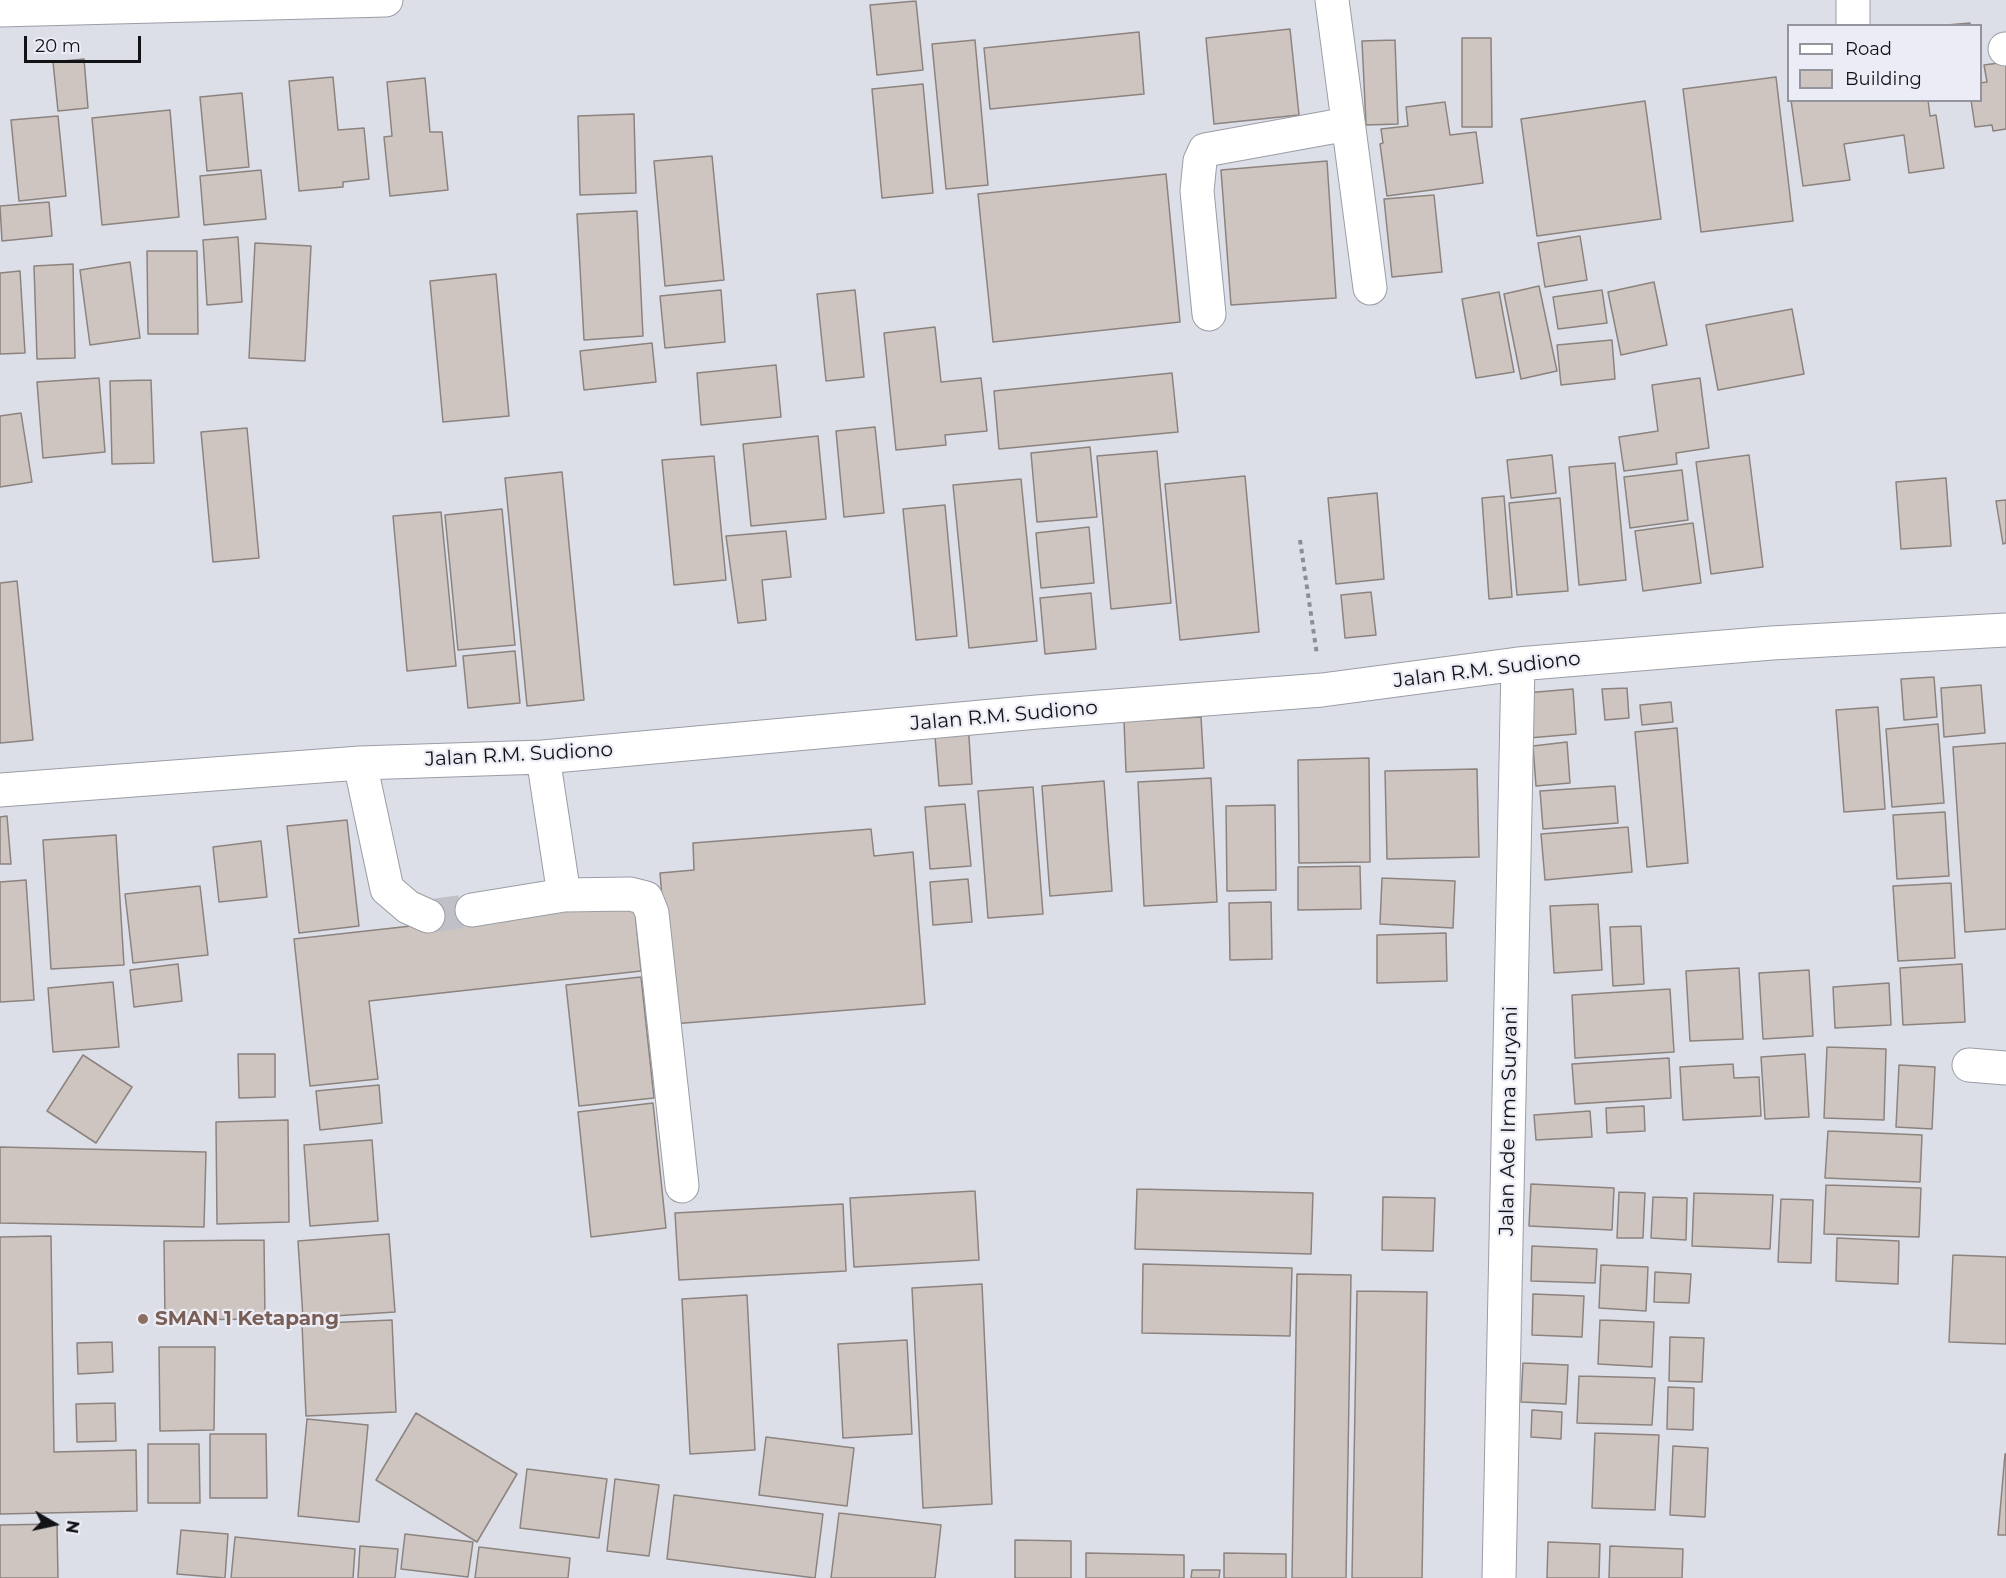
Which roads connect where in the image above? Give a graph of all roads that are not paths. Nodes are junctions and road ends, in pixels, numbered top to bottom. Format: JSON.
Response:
{"nodes":[{"id":1,"x":386,"y":0,"type":"edge"},
{"id":2,"x":1332,"y":0,"type":"edge"},
{"id":3,"x":1853,"y":0,"type":"edge"},
{"id":4,"x":0,"y":10,"type":"edge"},
{"id":5,"x":1853,"y":24,"type":"edge"},
{"id":6,"x":1348,"y":124,"type":"junction"},
{"id":7,"x":1370,"y":288,"type":"dead end"},
{"id":8,"x":1209,"y":314,"type":"dead end"},
{"id":9,"x":2006,"y":630,"type":"edge"},
{"id":10,"x":1518,"y":664,"type":"junction"},
{"id":11,"x":543,"y":757,"type":"junction"},
{"id":12,"x":360,"y":763,"type":"junction"},
{"id":13,"x":0,"y":790,"type":"edge"},
{"id":14,"x":564,"y":895,"type":"junction"},
{"id":15,"x":472,"y":910,"type":"tunnel mouth"},
{"id":16,"x":428,"y":916,"type":"tunnel mouth"},
{"id":17,"x":1969,"y":1065,"type":"dead end"},
{"id":18,"x":2006,"y":1068,"type":"edge"},
{"id":19,"x":682,"y":1185,"type":"dead end"},
{"id":20,"x":1499,"y":1578,"type":"edge"}],
"edges":[{"from":1,"to":4,"type":"street"},
{"from":2,"to":6,"type":"street"},
{"from":3,"to":5,"type":"street"},
{"from":6,"to":7,"type":"street"},
{"from":6,"to":8,"type":"street"},
{"from":9,"to":10,"type":"street","name":"Jalan R.M. Sudiono"},
{"from":10,"to":11,"type":"street","name":"Jalan R.M. Sudiono"},
{"from":10,"to":20,"type":"street","name":"Jalan Ade Irma Suryani"},
{"from":11,"to":12,"type":"street","name":"Jalan R.M. Sudiono"},
{"from":11,"to":14,"type":"street"},
{"from":12,"to":13,"type":"street","name":"Jalan R.M. Sudiono"},
{"from":12,"to":16,"type":"street"},
{"from":14,"to":15,"type":"street"},
{"from":14,"to":19,"type":"street"},
{"from":17,"to":18,"type":"street"}]}
